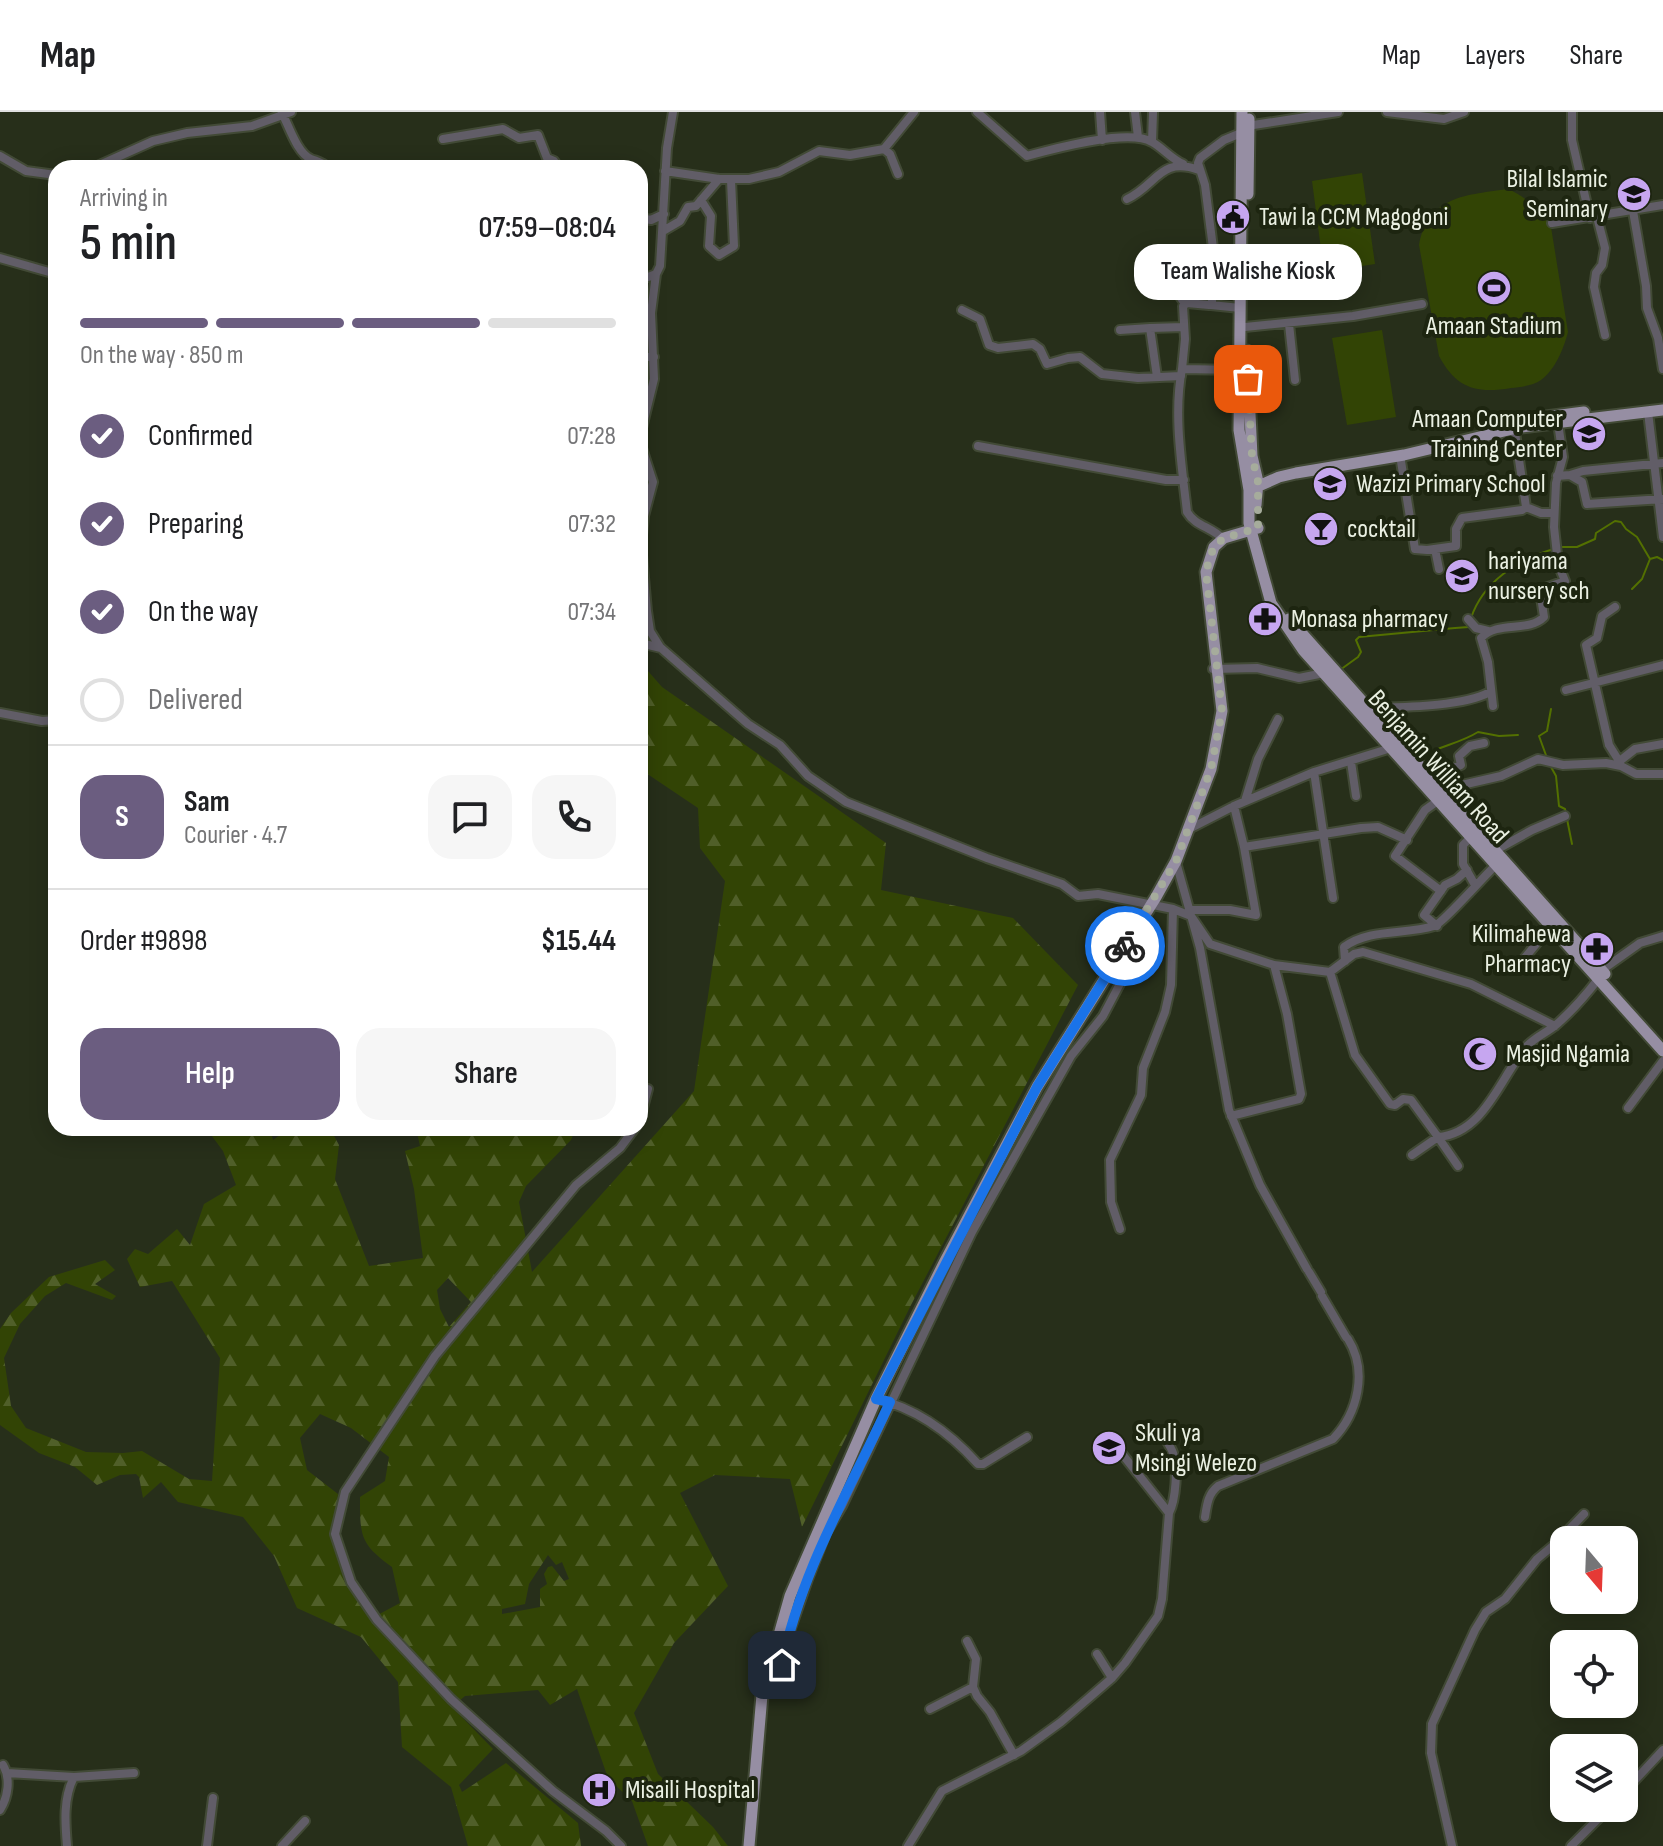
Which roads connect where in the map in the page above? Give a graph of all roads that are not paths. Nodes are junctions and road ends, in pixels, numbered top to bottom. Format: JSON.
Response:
{"nodes":[{"id":1,"x":673,"y":112,"type":"edge"},
{"id":2,"x":914,"y":112,"type":"edge"},
{"id":3,"x":977,"y":112,"type":"edge"},
{"id":4,"x":1100,"y":112,"type":"edge"},
{"id":5,"x":1135,"y":112,"type":"edge"},
{"id":6,"x":1153,"y":112,"type":"edge"},
{"id":7,"x":1242,"y":112,"type":"edge"},
{"id":8,"x":1248,"y":112,"type":"edge"},
{"id":9,"x":1338,"y":112,"type":"edge"},
{"id":10,"x":1387,"y":112,"type":"edge"},
{"id":11,"x":1464,"y":112,"type":"edge"},
{"id":12,"x":1572,"y":112,"type":"edge"},
{"id":13,"x":285,"y":113,"type":"edge"},
{"id":14,"x":1244,"y":129,"type":"junction"},
{"id":15,"x":1138,"y":137,"type":"junction"},
{"id":16,"x":443,"y":139,"type":"dead end"},
{"id":17,"x":1102,"y":140,"type":"junction"},
{"id":18,"x":1152,"y":142,"type":"junction"},
{"id":19,"x":884,"y":149,"type":"junction"},
{"id":20,"x":0,"y":156,"type":"edge"},
{"id":21,"x":111,"y":160,"type":"edge"},
{"id":22,"x":319,"y":160,"type":"edge"},
{"id":23,"x":552,"y":160,"type":"edge"},
{"id":24,"x":1183,"y":164,"type":"junction"},
{"id":25,"x":1199,"y":170,"type":"junction"},
{"id":26,"x":665,"y":171,"type":"junction"},
{"id":27,"x":48,"y":174,"type":"edge"},
{"id":28,"x":898,"y":174,"type":"dead end"},
{"id":29,"x":719,"y":179,"type":"junction"},
{"id":30,"x":731,"y":180,"type":"junction"},
{"id":31,"x":1127,"y":199,"type":"dead end"},
{"id":32,"x":701,"y":200,"type":"junction"},
{"id":33,"x":1663,"y":205,"type":"edge"},
{"id":34,"x":1633,"y":211,"type":"junction"},
{"id":35,"x":664,"y":214,"type":"junction"},
{"id":36,"x":1594,"y":217,"type":"junction"},
{"id":37,"x":648,"y":219,"type":"edge"},
{"id":38,"x":1552,"y":223,"type":"dead end"},
{"id":39,"x":663,"y":231,"type":"junction"},
{"id":40,"x":0,"y":258,"type":"edge"},
{"id":41,"x":1173,"y":271,"type":"dead end"},
{"id":42,"x":48,"y":272,"type":"edge"},
{"id":43,"x":656,"y":274,"type":"junction"},
{"id":44,"x":648,"y":277,"type":"edge"},
{"id":45,"x":1185,"y":304,"type":"junction"},
{"id":46,"x":1422,"y":304,"type":"dead end"},
{"id":47,"x":1211,"y":305,"type":"junction"},
{"id":48,"x":1240,"y":308,"type":"junction"},
{"id":49,"x":962,"y":310,"type":"dead end"},
{"id":50,"x":1289,"y":324,"type":"junction"},
{"id":51,"x":1184,"y":327,"type":"junction"},
{"id":52,"x":1245,"y":327,"type":"junction"},
{"id":53,"x":1150,"y":328,"type":"junction"},
{"id":54,"x":1120,"y":330,"type":"dead end"},
{"id":55,"x":1605,"y":335,"type":"dead end"},
{"id":56,"x":648,"y":357,"type":"edge"},
{"id":57,"x":654,"y":357,"type":"junction"},
{"id":58,"x":1663,"y":369,"type":"edge"},
{"id":59,"x":1239,"y":370,"type":"junction"},
{"id":60,"x":1181,"y":372,"type":"junction"},
{"id":61,"x":1157,"y":377,"type":"junction"},
{"id":62,"x":1295,"y":380,"type":"dead end"},
{"id":63,"x":648,"y":403,"type":"edge"},
{"id":64,"x":1663,"y":403,"type":"edge"},
{"id":65,"x":1663,"y":410,"type":"edge"},
{"id":66,"x":1648,"y":412,"type":"junction"},
{"id":67,"x":1558,"y":423,"type":"junction"},
{"id":68,"x":1514,"y":425,"type":"junction"},
{"id":69,"x":978,"y":446,"type":"dead end"},
{"id":70,"x":1400,"y":455,"type":"junction"},
{"id":71,"x":1663,"y":463,"type":"edge"},
{"id":72,"x":1652,"y":464,"type":"junction"},
{"id":73,"x":648,"y":465,"type":"edge"},
{"id":74,"x":1570,"y":475,"type":"junction"},
{"id":75,"x":1557,"y":476,"type":"junction"},
{"id":76,"x":1184,"y":480,"type":"junction"},
{"id":77,"x":1253,"y":483,"type":"junction"},
{"id":78,"x":1660,"y":500,"type":"edge"},
{"id":79,"x":648,"y":501,"type":"edge"},
{"id":80,"x":1526,"y":507,"type":"junction"},
{"id":81,"x":1554,"y":513,"type":"junction"},
{"id":82,"x":1253,"y":526,"type":"junction"},
{"id":83,"x":1221,"y":537,"type":"junction"},
{"id":84,"x":1663,"y":537,"type":"edge"},
{"id":85,"x":1435,"y":549,"type":"junction"},
{"id":86,"x":1439,"y":569,"type":"dead end"},
{"id":87,"x":1615,"y":607,"type":"dead end"},
{"id":88,"x":648,"y":618,"type":"edge"},
{"id":89,"x":1470,"y":622,"type":"dead end"},
{"id":90,"x":1488,"y":631,"type":"junction"},
{"id":91,"x":648,"y":645,"type":"edge"},
{"id":92,"x":661,"y":648,"type":"junction"},
{"id":93,"x":1663,"y":665,"type":"edge"},
{"id":94,"x":1215,"y":669,"type":"junction"},
{"id":95,"x":1324,"y":673,"type":"junction"},
{"id":96,"x":1596,"y":682,"type":"junction"},
{"id":97,"x":1566,"y":690,"type":"dead end"},
{"id":98,"x":1490,"y":692,"type":"junction"},
{"id":99,"x":1468,"y":699,"type":"junction"},
{"id":100,"x":1493,"y":706,"type":"dead end"},
{"id":101,"x":1368,"y":708,"type":"junction"},
{"id":102,"x":1472,"y":709,"type":"dead end"},
{"id":103,"x":0,"y":713,"type":"edge"},
{"id":104,"x":1278,"y":719,"type":"dead end"},
{"id":105,"x":48,"y":721,"type":"edge"},
{"id":106,"x":1484,"y":743,"type":"dead end"},
{"id":107,"x":1663,"y":744,"type":"edge"},
{"id":108,"x":1391,"y":748,"type":"junction"},
{"id":109,"x":1351,"y":762,"type":"junction"},
{"id":110,"x":1617,"y":763,"type":"junction"},
{"id":111,"x":1314,"y":772,"type":"junction"},
{"id":112,"x":1663,"y":774,"type":"edge"},
{"id":113,"x":1432,"y":780,"type":"junction"},
{"id":114,"x":1356,"y":796,"type":"dead end"},
{"id":115,"x":1442,"y":797,"type":"junction"},
{"id":116,"x":1245,"y":801,"type":"junction"},
{"id":117,"x":1234,"y":806,"type":"junction"},
{"id":118,"x":1565,"y":816,"type":"dead end"},
{"id":119,"x":1189,"y":829,"type":"junction"},
{"id":120,"x":1323,"y":834,"type":"junction"},
{"id":121,"x":1471,"y":837,"type":"junction"},
{"id":122,"x":1407,"y":840,"type":"junction"},
{"id":123,"x":1244,"y":847,"type":"junction"},
{"id":124,"x":1496,"y":850,"type":"junction"},
{"id":125,"x":1176,"y":861,"type":"junction"},
{"id":126,"x":1496,"y":865,"type":"junction"},
{"id":127,"x":1467,"y":870,"type":"junction"},
{"id":128,"x":1475,"y":885,"type":"junction"},
{"id":129,"x":1441,"y":891,"type":"junction"},
{"id":130,"x":1333,"y":898,"type":"dead end"},
{"id":131,"x":1152,"y":904,"type":"junction"},
{"id":132,"x":1173,"y":909,"type":"junction"},
{"id":133,"x":1191,"y":913,"type":"junction"},
{"id":134,"x":1437,"y":926,"type":"junction"},
{"id":135,"x":1551,"y":926,"type":"junction"},
{"id":136,"x":1663,"y":936,"type":"edge"},
{"id":137,"x":1523,"y":960,"type":"dead end"},
{"id":138,"x":1345,"y":961,"type":"junction"},
{"id":139,"x":1274,"y":965,"type":"junction"},
{"id":140,"x":1330,"y":972,"type":"junction"},
{"id":141,"x":1600,"y":974,"type":"junction"},
{"id":142,"x":1124,"y":976,"type":"dead end"},
{"id":143,"x":1555,"y":1026,"type":"junction"},
{"id":144,"x":1663,"y":1041,"type":"edge"},
{"id":145,"x":1663,"y":1051,"type":"edge"},
{"id":146,"x":1663,"y":1061,"type":"edge"},
{"id":147,"x":1628,"y":1108,"type":"dead end"},
{"id":148,"x":1231,"y":1116,"type":"junction"},
{"id":149,"x":629,"y":1136,"type":"edge"},
{"id":150,"x":1438,"y":1137,"type":"junction"},
{"id":151,"x":1412,"y":1155,"type":"dead end"},
{"id":152,"x":1458,"y":1166,"type":"dead end"},
{"id":153,"x":1120,"y":1229,"type":"dead end"},
{"id":154,"x":876,"y":1399,"type":"junction"},
{"id":155,"x":890,"y":1402,"type":"junction"},
{"id":156,"x":1163,"y":1435,"type":"dead end"},
{"id":157,"x":1027,"y":1437,"type":"dead end"},
{"id":158,"x":1115,"y":1445,"type":"dead end"},
{"id":159,"x":1169,"y":1513,"type":"junction"},
{"id":160,"x":1584,"y":1514,"type":"dead end"},
{"id":161,"x":1205,"y":1517,"type":"dead end"},
{"id":162,"x":967,"y":1641,"type":"dead end"},
{"id":163,"x":1097,"y":1654,"type":"dead end"},
{"id":164,"x":1112,"y":1678,"type":"junction"},
{"id":165,"x":973,"y":1687,"type":"junction"},
{"id":166,"x":762,"y":1695,"type":"junction"},
{"id":167,"x":930,"y":1709,"type":"dead end"},
{"id":168,"x":1663,"y":1750,"type":"edge"},
{"id":169,"x":1014,"y":1755,"type":"junction"},
{"id":170,"x":134,"y":1773,"type":"dead end"},
{"id":171,"x":74,"y":1777,"type":"junction"},
{"id":172,"x":1638,"y":1777,"type":"edge"},
{"id":173,"x":213,"y":1798,"type":"dead end"},
{"id":174,"x":0,"y":1810,"type":"edge"},
{"id":175,"x":305,"y":1821,"type":"dead end"},
{"id":176,"x":1595,"y":1822,"type":"edge"},
{"id":177,"x":67,"y":1846,"type":"edge"},
{"id":178,"x":207,"y":1846,"type":"edge"},
{"id":179,"x":282,"y":1846,"type":"edge"},
{"id":180,"x":621,"y":1846,"type":"edge"},
{"id":181,"x":749,"y":1846,"type":"edge"},
{"id":182,"x":908,"y":1846,"type":"edge"},
{"id":183,"x":1452,"y":1846,"type":"edge"},
{"id":184,"x":1571,"y":1846,"type":"edge"}],
"edges":[{"from":1,"to":26,"type":"street"},
{"from":2,"to":19,"type":"street"},
{"from":3,"to":17,"type":"street"},
{"from":4,"to":17,"type":"street"},
{"from":5,"to":15,"type":"street"},
{"from":6,"to":18,"type":"street"},
{"from":7,"to":14,"type":"main road"},
{"from":8,"to":14,"type":"main road"},
{"from":9,"to":14,"type":"street"},
{"from":10,"to":11,"type":"street"},
{"from":12,"to":36,"type":"street"},
{"from":13,"to":21,"type":"street"},
{"from":13,"to":22,"type":"street"},
{"from":14,"to":25,"type":"street"},
{"from":14,"to":48,"type":"main road"},
{"from":14,"to":52,"type":"main road"},
{"from":15,"to":17,"type":"street"},
{"from":15,"to":18,"type":"street"},
{"from":16,"to":23,"type":"street"},
{"from":18,"to":24,"type":"street"},
{"from":19,"to":28,"type":"street"},
{"from":19,"to":30,"type":"street"},
{"from":20,"to":27,"type":"street"},
{"from":24,"to":25,"type":"street"},
{"from":24,"to":31,"type":"street"},
{"from":25,"to":47,"type":"street"},
{"from":26,"to":29,"type":"street"},
{"from":26,"to":35,"type":"street"},
{"from":29,"to":30,"type":"street"},
{"from":29,"to":32,"type":"street"},
{"from":30,"to":32,"type":"street"},
{"from":32,"to":39,"type":"street"},
{"from":33,"to":34,"type":"street"},
{"from":34,"to":36,"type":"street"},
{"from":34,"to":58,"type":"street"},
{"from":35,"to":37,"type":"street"},
{"from":35,"to":39,"type":"street"},
{"from":36,"to":38,"type":"street"},
{"from":36,"to":55,"type":"street"},
{"from":39,"to":43,"type":"street"},
{"from":40,"to":42,"type":"street"},
{"from":41,"to":45,"type":"street"},
{"from":43,"to":44,"type":"street"},
{"from":43,"to":57,"type":"street"},
{"from":45,"to":47,"type":"street"},
{"from":45,"to":51,"type":"street"},
{"from":46,"to":50,"type":"street"},
{"from":47,"to":48,"type":"street"},
{"from":48,"to":59,"type":"main road"},
{"from":49,"to":61,"type":"street"},
{"from":50,"to":52,"type":"street"},
{"from":50,"to":62,"type":"street"},
{"from":51,"to":53,"type":"street"},
{"from":51,"to":60,"type":"street"},
{"from":52,"to":77,"type":"main road"},
{"from":53,"to":54,"type":"street"},
{"from":53,"to":61,"type":"street"},
{"from":56,"to":57,"type":"street"},
{"from":57,"to":63,"type":"street"},
{"from":59,"to":60,"type":"street"},
{"from":59,"to":77,"type":"main road"},
{"from":60,"to":61,"type":"street"},
{"from":60,"to":76,"type":"street"},
{"from":64,"to":68,"type":"main road"},
{"from":65,"to":66,"type":"main road"},
{"from":66,"to":67,"type":"main road"},
{"from":66,"to":72,"type":"street"},
{"from":67,"to":68,"type":"main road"},
{"from":67,"to":75,"type":"street"},
{"from":68,"to":70,"type":"main road"},
{"from":68,"to":77,"type":"main road"},
{"from":68,"to":80,"type":"street"},
{"from":69,"to":76,"type":"street"},
{"from":70,"to":77,"type":"main road"},
{"from":70,"to":85,"type":"street"},
{"from":71,"to":72,"type":"street"},
{"from":72,"to":74,"type":"street"},
{"from":72,"to":78,"type":"street"},
{"from":73,"to":79,"type":"street"},
{"from":74,"to":75,"type":"street"},
{"from":74,"to":78,"type":"street"},
{"from":75,"to":81,"type":"street"},
{"from":76,"to":83,"type":"street"},
{"from":77,"to":82,"type":"main road","name":"Benjamin William Road"},
{"from":78,"to":84,"type":"street"},
{"from":80,"to":81,"type":"street"},
{"from":80,"to":85,"type":"street"},
{"from":81,"to":90,"type":"street"},
{"from":82,"to":83,"type":"main road"},
{"from":82,"to":95,"type":"main road","name":"Benjamin William Road"},
{"from":82,"to":101,"type":"main road","name":"Benjamin William Road"},
{"from":83,"to":94,"type":"main road"},
{"from":85,"to":86,"type":"street"},
{"from":87,"to":96,"type":"street"},
{"from":88,"to":92,"type":"street"},
{"from":89,"to":90,"type":"street"},
{"from":90,"to":98,"type":"street"},
{"from":91,"to":92,"type":"street"},
{"from":92,"to":131,"type":"street"},
{"from":93,"to":96,"type":"street"},
{"from":94,"to":95,"type":"street"},
{"from":94,"to":119,"type":"main road"},
{"from":95,"to":108,"type":"main road","name":"Benjamin William Road"},
{"from":96,"to":97,"type":"street"},
{"from":96,"to":110,"type":"street"},
{"from":98,"to":99,"type":"street"},
{"from":98,"to":100,"type":"street"},
{"from":99,"to":101,"type":"street"},
{"from":99,"to":102,"type":"street"},
{"from":101,"to":113,"type":"main road","name":"Benjamin William Road"},
{"from":103,"to":105,"type":"street"},
{"from":104,"to":116,"type":"street"},
{"from":106,"to":113,"type":"street"},
{"from":107,"to":110,"type":"street"},
{"from":108,"to":109,"type":"street"},
{"from":108,"to":115,"type":"main road","name":"Benjamin William Road"},
{"from":109,"to":111,"type":"street"},
{"from":109,"to":114,"type":"street"},
{"from":110,"to":112,"type":"street"},
{"from":110,"to":115,"type":"street"},
{"from":111,"to":116,"type":"street"},
{"from":111,"to":120,"type":"street"},
{"from":113,"to":115,"type":"main road","name":"Benjamin William Road"},
{"from":115,"to":121,"type":"main road","name":"Benjamin William Road"},
{"from":115,"to":122,"type":"street"},
{"from":115,"to":124,"type":"main road","name":"Benjamin William Road"},
{"from":116,"to":117,"type":"street"},
{"from":117,"to":119,"type":"street"},
{"from":117,"to":123,"type":"street"},
{"from":118,"to":124,"type":"street"},
{"from":119,"to":125,"type":"main road"},
{"from":120,"to":122,"type":"street"},
{"from":120,"to":123,"type":"street"},
{"from":120,"to":130,"type":"street"},
{"from":121,"to":126,"type":"main road","name":"Benjamin William Road"},
{"from":121,"to":127,"type":"street"},
{"from":122,"to":129,"type":"street"},
{"from":123,"to":133,"type":"street"},
{"from":124,"to":141,"type":"main road","name":"Benjamin William Road"},
{"from":125,"to":131,"type":"main road"},
{"from":125,"to":133,"type":"street"},
{"from":126,"to":128,"type":"street"},
{"from":126,"to":135,"type":"main road","name":"Benjamin William Road"},
{"from":127,"to":128,"type":"street"},
{"from":127,"to":129,"type":"street"},
{"from":128,"to":134,"type":"street"},
{"from":129,"to":134,"type":"street"},
{"from":131,"to":132,"type":"street"},
{"from":131,"to":154,"type":"main road"},
{"from":132,"to":133,"type":"street"},
{"from":132,"to":153,"type":"street"},
{"from":133,"to":139,"type":"street"},
{"from":133,"to":148,"type":"street"},
{"from":134,"to":138,"type":"street"},
{"from":135,"to":137,"type":"street"},
{"from":135,"to":141,"type":"main road","name":"Benjamin William Road"},
{"from":136,"to":141,"type":"street"},
{"from":138,"to":140,"type":"street"},
{"from":138,"to":143,"type":"street"},
{"from":139,"to":140,"type":"street"},
{"from":139,"to":148,"type":"street"},
{"from":140,"to":150,"type":"street"},
{"from":141,"to":143,"type":"street"},
{"from":141,"to":144,"type":"main road","name":"Benjamin William Road"},
{"from":141,"to":145,"type":"main road","name":"Benjamin William Road"},
{"from":142,"to":155,"type":"street"},
{"from":143,"to":150,"type":"street"},
{"from":146,"to":147,"type":"street"},
{"from":148,"to":161,"type":"street"},
{"from":149,"to":180,"type":"street"},
{"from":150,"to":151,"type":"street"},
{"from":150,"to":152,"type":"street"},
{"from":154,"to":155,"type":"street"},
{"from":154,"to":166,"type":"main road"},
{"from":155,"to":157,"type":"street"},
{"from":155,"to":166,"type":"street"},
{"from":156,"to":159,"type":"street"},
{"from":158,"to":159,"type":"street"},
{"from":159,"to":164,"type":"street"},
{"from":160,"to":183,"type":"street"},
{"from":162,"to":165,"type":"street"},
{"from":163,"to":164,"type":"street"},
{"from":164,"to":169,"type":"street"},
{"from":165,"to":167,"type":"street"},
{"from":165,"to":169,"type":"street"},
{"from":166,"to":181,"type":"main road"},
{"from":168,"to":172,"type":"street"},
{"from":169,"to":182,"type":"street"},
{"from":170,"to":171,"type":"street"},
{"from":171,"to":174,"type":"street"},
{"from":171,"to":177,"type":"street"},
{"from":173,"to":178,"type":"street"},
{"from":175,"to":179,"type":"street"},
{"from":176,"to":184,"type":"street"}]}
